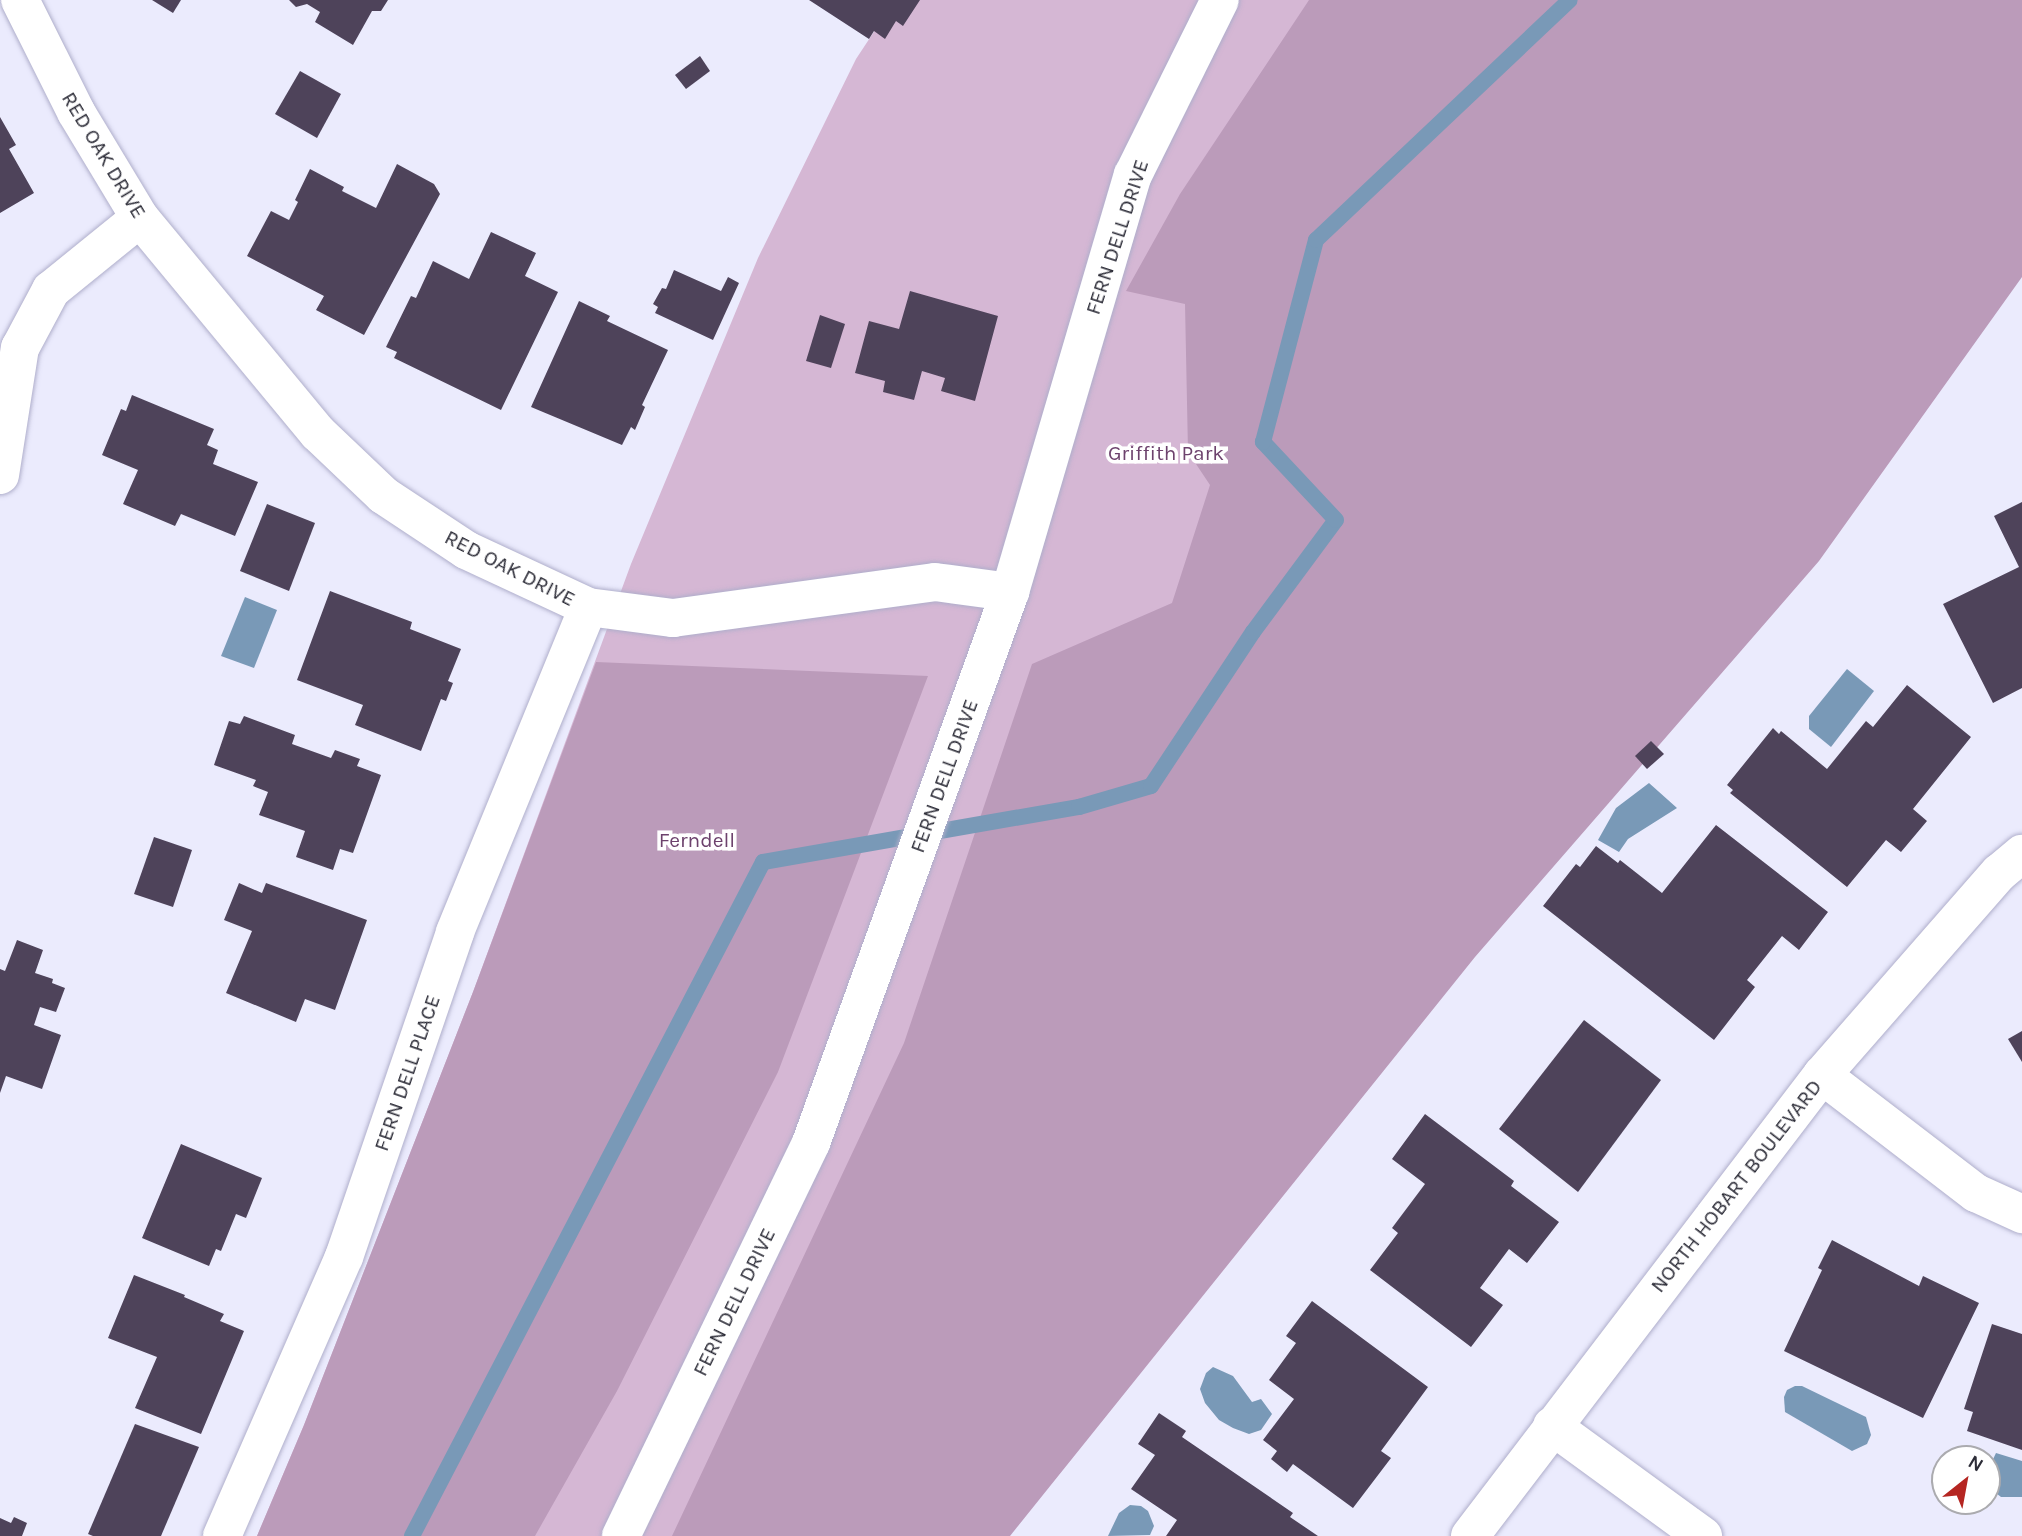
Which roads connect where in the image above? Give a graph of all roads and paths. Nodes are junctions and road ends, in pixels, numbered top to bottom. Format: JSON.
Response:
{"nodes":[{"id":1,"x":20,"y":0,"type":"edge"},
{"id":2,"x":1220,"y":0,"type":"edge"},
{"id":3,"x":140,"y":218,"type":"junction"},
{"id":4,"x":0,"y":475,"type":"edge"},
{"id":5,"x":1010,"y":592,"type":"junction"},
{"id":6,"x":587,"y":607,"type":"junction"},
{"id":7,"x":2022,"y":854,"type":"edge"},
{"id":8,"x":1822,"y":1075,"type":"junction"},
{"id":9,"x":2022,"y":1214,"type":"edge"},
{"id":10,"x":1552,"y":1426,"type":"junction"},
{"id":11,"x":222,"y":1536,"type":"edge"},
{"id":12,"x":621,"y":1536,"type":"edge"},
{"id":13,"x":1470,"y":1536,"type":"edge"},
{"id":14,"x":1703,"y":1536,"type":"edge"}],
"edges":[{"from":1,"to":3,"type":"street","name":"RED OAK DRIVE"},
{"from":2,"to":5,"type":"street","name":"FERN DELL DRIVE"},
{"from":3,"to":4,"type":"street"},
{"from":3,"to":6,"type":"street","name":"RED OAK DRIVE"},
{"from":5,"to":6,"type":"street","name":"RED OAK DRIVE"},
{"from":5,"to":12,"type":"street","name":"FERN DELL DRIVE"},
{"from":6,"to":11,"type":"street","name":"FERN DELL PLACE"},
{"from":7,"to":8,"type":"street","name":"NORTH HOBART BOULEVARD"},
{"from":8,"to":9,"type":"street"},
{"from":8,"to":10,"type":"street","name":"NORTH HOBART BOULEVARD"},
{"from":10,"to":13,"type":"street","name":"NORTH HOBART BOULEVARD"},
{"from":10,"to":14,"type":"street"}]}
